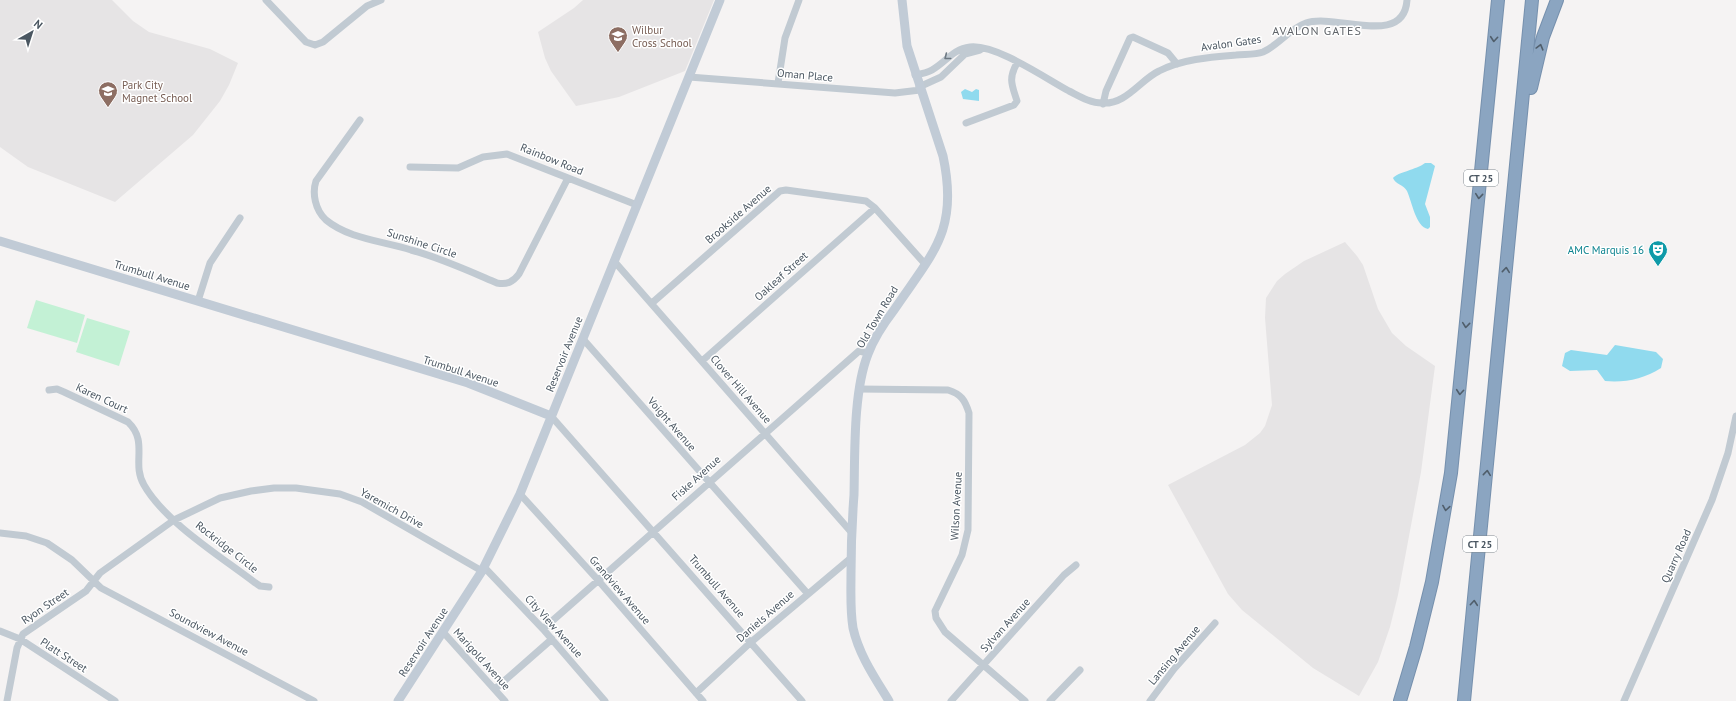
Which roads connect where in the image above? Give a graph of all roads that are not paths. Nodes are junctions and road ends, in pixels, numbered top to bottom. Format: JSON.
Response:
{"nodes":[{"id":1,"x":266,"y":0,"type":"edge"},
{"id":2,"x":381,"y":0,"type":"edge"},
{"id":3,"x":720,"y":0,"type":"edge"},
{"id":4,"x":799,"y":0,"type":"edge"},
{"id":5,"x":902,"y":0,"type":"edge"},
{"id":6,"x":1407,"y":0,"type":"edge"},
{"id":7,"x":1498,"y":0,"type":"edge"},
{"id":8,"x":1532,"y":0,"type":"edge"},
{"id":9,"x":1557,"y":0,"type":"edge"},
{"id":10,"x":371,"y":2,"type":"edge"},
{"id":11,"x":1009,"y":58,"type":"junction"},
{"id":12,"x":1017,"y":63,"type":"junction"},
{"id":13,"x":1177,"y":64,"type":"junction"},
{"id":14,"x":915,"y":75,"type":"junction"},
{"id":15,"x":689,"y":77,"type":"junction"},
{"id":16,"x":778,"y":83,"type":"junction"},
{"id":17,"x":919,"y":89,"type":"junction"},
{"id":18,"x":1103,"y":104,"type":"junction"},
{"id":19,"x":360,"y":120,"type":"dead end"},
{"id":20,"x":966,"y":123,"type":"dead end"},
{"id":21,"x":410,"y":167,"type":"dead end"},
{"id":22,"x":1516,"y":168,"type":"junction"},
{"id":23,"x":568,"y":178,"type":"junction"},
{"id":24,"x":637,"y":205,"type":"junction"},
{"id":25,"x":875,"y":208,"type":"junction"},
{"id":26,"x":240,"y":218,"type":"dead end"},
{"id":27,"x":0,"y":241,"type":"edge"},
{"id":28,"x":614,"y":261,"type":"junction"},
{"id":29,"x":925,"y":264,"type":"junction"},
{"id":30,"x":198,"y":301,"type":"junction"},
{"id":31,"x":652,"y":303,"type":"junction"},
{"id":32,"x":583,"y":339,"type":"junction"},
{"id":33,"x":868,"y":353,"type":"junction"},
{"id":34,"x":702,"y":361,"type":"junction"},
{"id":35,"x":859,"y":389,"type":"junction"},
{"id":36,"x":49,"y":390,"type":"dead end"},
{"id":37,"x":551,"y":416,"type":"junction"},
{"id":38,"x":1736,"y":416,"type":"edge"},
{"id":39,"x":766,"y":433,"type":"junction"},
{"id":40,"x":708,"y":482,"type":"junction"},
{"id":41,"x":520,"y":494,"type":"junction"},
{"id":42,"x":174,"y":520,"type":"junction"},
{"id":43,"x":654,"y":531,"type":"junction"},
{"id":44,"x":852,"y":532,"type":"junction"},
{"id":45,"x":0,"y":533,"type":"edge"},
{"id":46,"x":851,"y":558,"type":"junction"},
{"id":47,"x":1437,"y":560,"type":"junction"},
{"id":48,"x":1076,"y":565,"type":"dead end"},
{"id":49,"x":483,"y":569,"type":"junction"},
{"id":50,"x":597,"y":579,"type":"junction"},
{"id":51,"x":94,"y":581,"type":"junction"},
{"id":52,"x":269,"y":587,"type":"dead end"},
{"id":53,"x":808,"y":594,"type":"junction"},
{"id":54,"x":1215,"y":623,"type":"dead end"},
{"id":55,"x":542,"y":628,"type":"junction"},
{"id":56,"x":0,"y":631,"type":"edge"},
{"id":57,"x":444,"y":632,"type":"junction"},
{"id":58,"x":20,"y":639,"type":"junction"},
{"id":59,"x":552,"y":639,"type":"junction"},
{"id":60,"x":1470,"y":642,"type":"junction"},
{"id":61,"x":750,"y":643,"type":"junction"},
{"id":62,"x":983,"y":666,"type":"junction"},
{"id":63,"x":1080,"y":670,"type":"dead end"},
{"id":64,"x":495,"y":689,"type":"junction"},
{"id":65,"x":696,"y":693,"type":"junction"},
{"id":66,"x":7,"y":701,"type":"edge"},
{"id":67,"x":115,"y":701,"type":"edge"},
{"id":68,"x":314,"y":701,"type":"edge"},
{"id":69,"x":398,"y":701,"type":"edge"},
{"id":70,"x":505,"y":701,"type":"edge"},
{"id":71,"x":605,"y":701,"type":"edge"},
{"id":72,"x":703,"y":701,"type":"edge"},
{"id":73,"x":802,"y":701,"type":"edge"},
{"id":74,"x":889,"y":701,"type":"edge"},
{"id":75,"x":951,"y":701,"type":"edge"},
{"id":76,"x":1024,"y":701,"type":"edge"},
{"id":77,"x":1050,"y":701,"type":"edge"},
{"id":78,"x":1150,"y":701,"type":"edge"},
{"id":79,"x":1391,"y":701,"type":"edge"},
{"id":80,"x":1400,"y":701,"type":"edge"},
{"id":81,"x":1464,"y":701,"type":"edge"},
{"id":82,"x":1470,"y":701,"type":"edge"},
{"id":83,"x":1624,"y":701,"type":"edge"}],
"edges":[{"from":1,"to":10,"type":"street"},
{"from":2,"to":10,"type":"street"},
{"from":3,"to":15,"type":"main road","name":"Reservoir Avenue"},
{"from":4,"to":16,"type":"street"},
{"from":5,"to":14,"type":"main road","name":"Old Town Road"},
{"from":6,"to":13,"type":"street","name":"Avalon Gates"},
{"from":7,"to":47,"type":"highway","number":"CT 25","one_way":true},
{"from":8,"to":22,"type":"highway","number":"CT 25"},
{"from":22,"to":9,"type":"highway","one_way":true},
{"from":11,"to":12,"type":"street"},
{"from":11,"to":14,"type":"street","one_way":true},
{"from":11,"to":17,"type":"street"},
{"from":12,"to":18,"type":"street"},
{"from":12,"to":20,"type":"street"},
{"from":13,"to":18,"type":"street","name":"Avalon Gates"},
{"from":13,"to":18,"type":"street"},
{"from":14,"to":17,"type":"main road","name":"Old Town Road"},
{"from":15,"to":16,"type":"street","name":"Oman Place"},
{"from":15,"to":24,"type":"main road","name":"Reservoir Avenue"},
{"from":16,"to":17,"type":"street","name":"Oman Place"},
{"from":17,"to":29,"type":"main road","name":"Old Town Road"},
{"from":19,"to":23,"type":"street","name":"Sunshine Circle"},
{"from":21,"to":23,"type":"street","name":"Rainbow Road"},
{"from":60,"to":22,"type":"highway","number":"CT 25","one_way":true},
{"from":23,"to":24,"type":"street","name":"Rainbow Road"},
{"from":24,"to":28,"type":"main road","name":"Reservoir Avenue"},
{"from":25,"to":29,"type":"street","name":"Brookside Avenue"},
{"from":25,"to":31,"type":"street","name":"Brookside Avenue"},
{"from":25,"to":34,"type":"street","name":"Oakleaf Street"},
{"from":26,"to":30,"type":"street"},
{"from":27,"to":30,"type":"main road","name":"Trumbull Avenue"},
{"from":28,"to":31,"type":"street","name":"Clover Hill Avenue"},
{"from":28,"to":32,"type":"main road","name":"Reservoir Avenue"},
{"from":29,"to":33,"type":"main road","name":"Old Town Road"},
{"from":30,"to":37,"type":"main road","name":"Trumbull Avenue"},
{"from":31,"to":34,"type":"street","name":"Clover Hill Avenue"},
{"from":32,"to":37,"type":"main road","name":"Reservoir Avenue"},
{"from":32,"to":40,"type":"street","name":"Voight Avenue"},
{"from":33,"to":35,"type":"main road","name":"Old Town Road"},
{"from":33,"to":39,"type":"street","name":"Fiske Avenue"},
{"from":34,"to":39,"type":"street","name":"Clover Hill Avenue"},
{"from":35,"to":44,"type":"main road","name":"Old Town Road"},
{"from":35,"to":62,"type":"street","name":"Wilson Avenue"},
{"from":36,"to":42,"type":"street","name":"Karen Court"},
{"from":37,"to":41,"type":"main road","name":"Reservoir Avenue"},
{"from":37,"to":43,"type":"street","name":"Trumbull Avenue"},
{"from":38,"to":83,"type":"street","name":"Quarry Road"},
{"from":39,"to":40,"type":"street","name":"Fiske Avenue"},
{"from":39,"to":44,"type":"street","name":"Clover Hill Avenue"},
{"from":40,"to":43,"type":"street","name":"Fiske Avenue"},
{"from":40,"to":53,"type":"street","name":"Voight Avenue"},
{"from":41,"to":49,"type":"main road","name":"Reservoir Avenue"},
{"from":41,"to":50,"type":"street","name":"Grandview Avenue"},
{"from":42,"to":49,"type":"street","name":"Yaremich Drive"},
{"from":42,"to":51,"type":"street","name":"Yaremich Drive"},
{"from":42,"to":52,"type":"street","name":"Rockridge Circle"},
{"from":43,"to":50,"type":"street","name":"Fiske Avenue"},
{"from":43,"to":61,"type":"street","name":"Trumbull Avenue"},
{"from":44,"to":46,"type":"main road","name":"Old Town Road"},
{"from":45,"to":51,"type":"street","name":"Soundview Avenue"},
{"from":46,"to":53,"type":"street","name":"Daniels Avenue"},
{"from":46,"to":74,"type":"main road","name":"Old Town Road"},
{"from":47,"to":79,"type":"highway"},
{"from":47,"to":80,"type":"highway","number":"CT 25"},
{"from":48,"to":62,"type":"street","name":"Sylvan Avenue"},
{"from":49,"to":55,"type":"street","name":"City View Avenue"},
{"from":49,"to":57,"type":"main road","name":"Reservoir Avenue"},
{"from":50,"to":55,"type":"street","name":"Fiske Avenue"},
{"from":50,"to":65,"type":"street","name":"Grandview Avenue"},
{"from":51,"to":58,"type":"street","name":"Ryon Street"},
{"from":51,"to":68,"type":"street","name":"Soundview Avenue"},
{"from":53,"to":61,"type":"street","name":"Daniels Avenue"},
{"from":54,"to":78,"type":"street","name":"Lansing Avenue"},
{"from":55,"to":59,"type":"street","name":"City View Avenue"},
{"from":56,"to":58,"type":"street","name":"Platt Street"},
{"from":57,"to":64,"type":"street","name":"Marigold Avenue"},
{"from":57,"to":69,"type":"main road","name":"Reservoir Avenue"},
{"from":58,"to":66,"type":"street","name":"Ryon Street"},
{"from":58,"to":67,"type":"street","name":"Platt Street"},
{"from":59,"to":64,"type":"street"},
{"from":59,"to":71,"type":"street","name":"City View Avenue"},
{"from":60,"to":81,"type":"highway","number":"CT 25"},
{"from":60,"to":82,"type":"highway"},
{"from":61,"to":65,"type":"street","name":"Daniels Avenue"},
{"from":61,"to":73,"type":"street","name":"Trumbull Avenue"},
{"from":62,"to":75,"type":"street","name":"Sylvan Avenue"},
{"from":62,"to":76,"type":"street","name":"Wilson Avenue"},
{"from":63,"to":77,"type":"street"},
{"from":64,"to":70,"type":"street","name":"Marigold Avenue"},
{"from":65,"to":72,"type":"street","name":"Grandview Avenue"}]}
